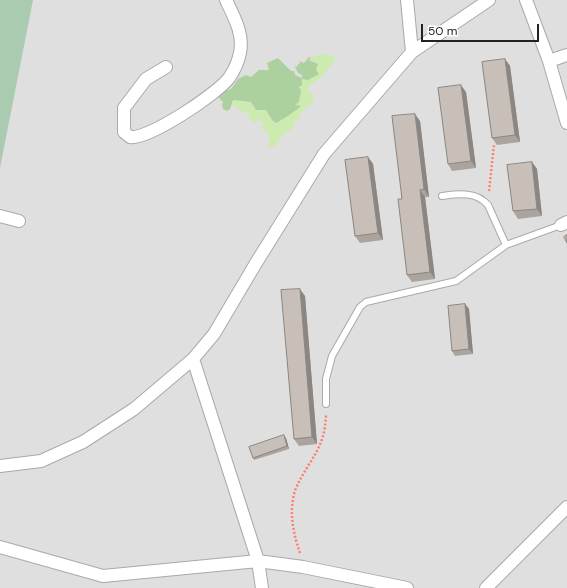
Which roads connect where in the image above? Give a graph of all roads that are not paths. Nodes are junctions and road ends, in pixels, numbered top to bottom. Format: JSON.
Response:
{"nodes":[{"id":1,"x":226,"y":0,"type":"edge"},
{"id":2,"x":407,"y":0,"type":"edge"},
{"id":3,"x":489,"y":0,"type":"edge"},
{"id":4,"x":526,"y":0,"type":"edge"},
{"id":5,"x":412,"y":52,"type":"junction"},
{"id":6,"x":567,"y":55,"type":"edge"},
{"id":7,"x":549,"y":60,"type":"junction"},
{"id":8,"x":166,"y":67,"type":"dead end"},
{"id":9,"x":567,"y":123,"type":"edge"},
{"id":10,"x":442,"y":196,"type":"dead end"},
{"id":11,"x":0,"y":216,"type":"edge"},
{"id":12,"x":19,"y":221,"type":"dead end"},
{"id":13,"x":564,"y":224,"type":"edge"},
{"id":14,"x":506,"y":245,"type":"junction"},
{"id":15,"x":193,"y":359,"type":"junction"},
{"id":16,"x":326,"y":404,"type":"road end"},
{"id":17,"x":0,"y":466,"type":"edge"},
{"id":18,"x":567,"y":507,"type":"edge"},
{"id":19,"x":0,"y":547,"type":"edge"},
{"id":20,"x":258,"y":561,"type":"junction"},
{"id":21,"x":262,"y":588,"type":"edge"},
{"id":22,"x":407,"y":588,"type":"edge"},
{"id":23,"x":486,"y":588,"type":"edge"}],
"edges":[{"from":1,"to":8,"type":"street"},
{"from":2,"to":5,"type":"street"},
{"from":3,"to":5,"type":"street"},
{"from":4,"to":7,"type":"street"},
{"from":5,"to":15,"type":"street"},
{"from":6,"to":7,"type":"street"},
{"from":7,"to":9,"type":"street"},
{"from":10,"to":14,"type":"lane"},
{"from":11,"to":12,"type":"street"},
{"from":13,"to":14,"type":"lane"},
{"from":14,"to":16,"type":"lane"},
{"from":15,"to":17,"type":"street"},
{"from":15,"to":20,"type":"street"},
{"from":18,"to":23,"type":"street"},
{"from":19,"to":20,"type":"street"},
{"from":20,"to":21,"type":"street"},
{"from":20,"to":22,"type":"street"}]}
